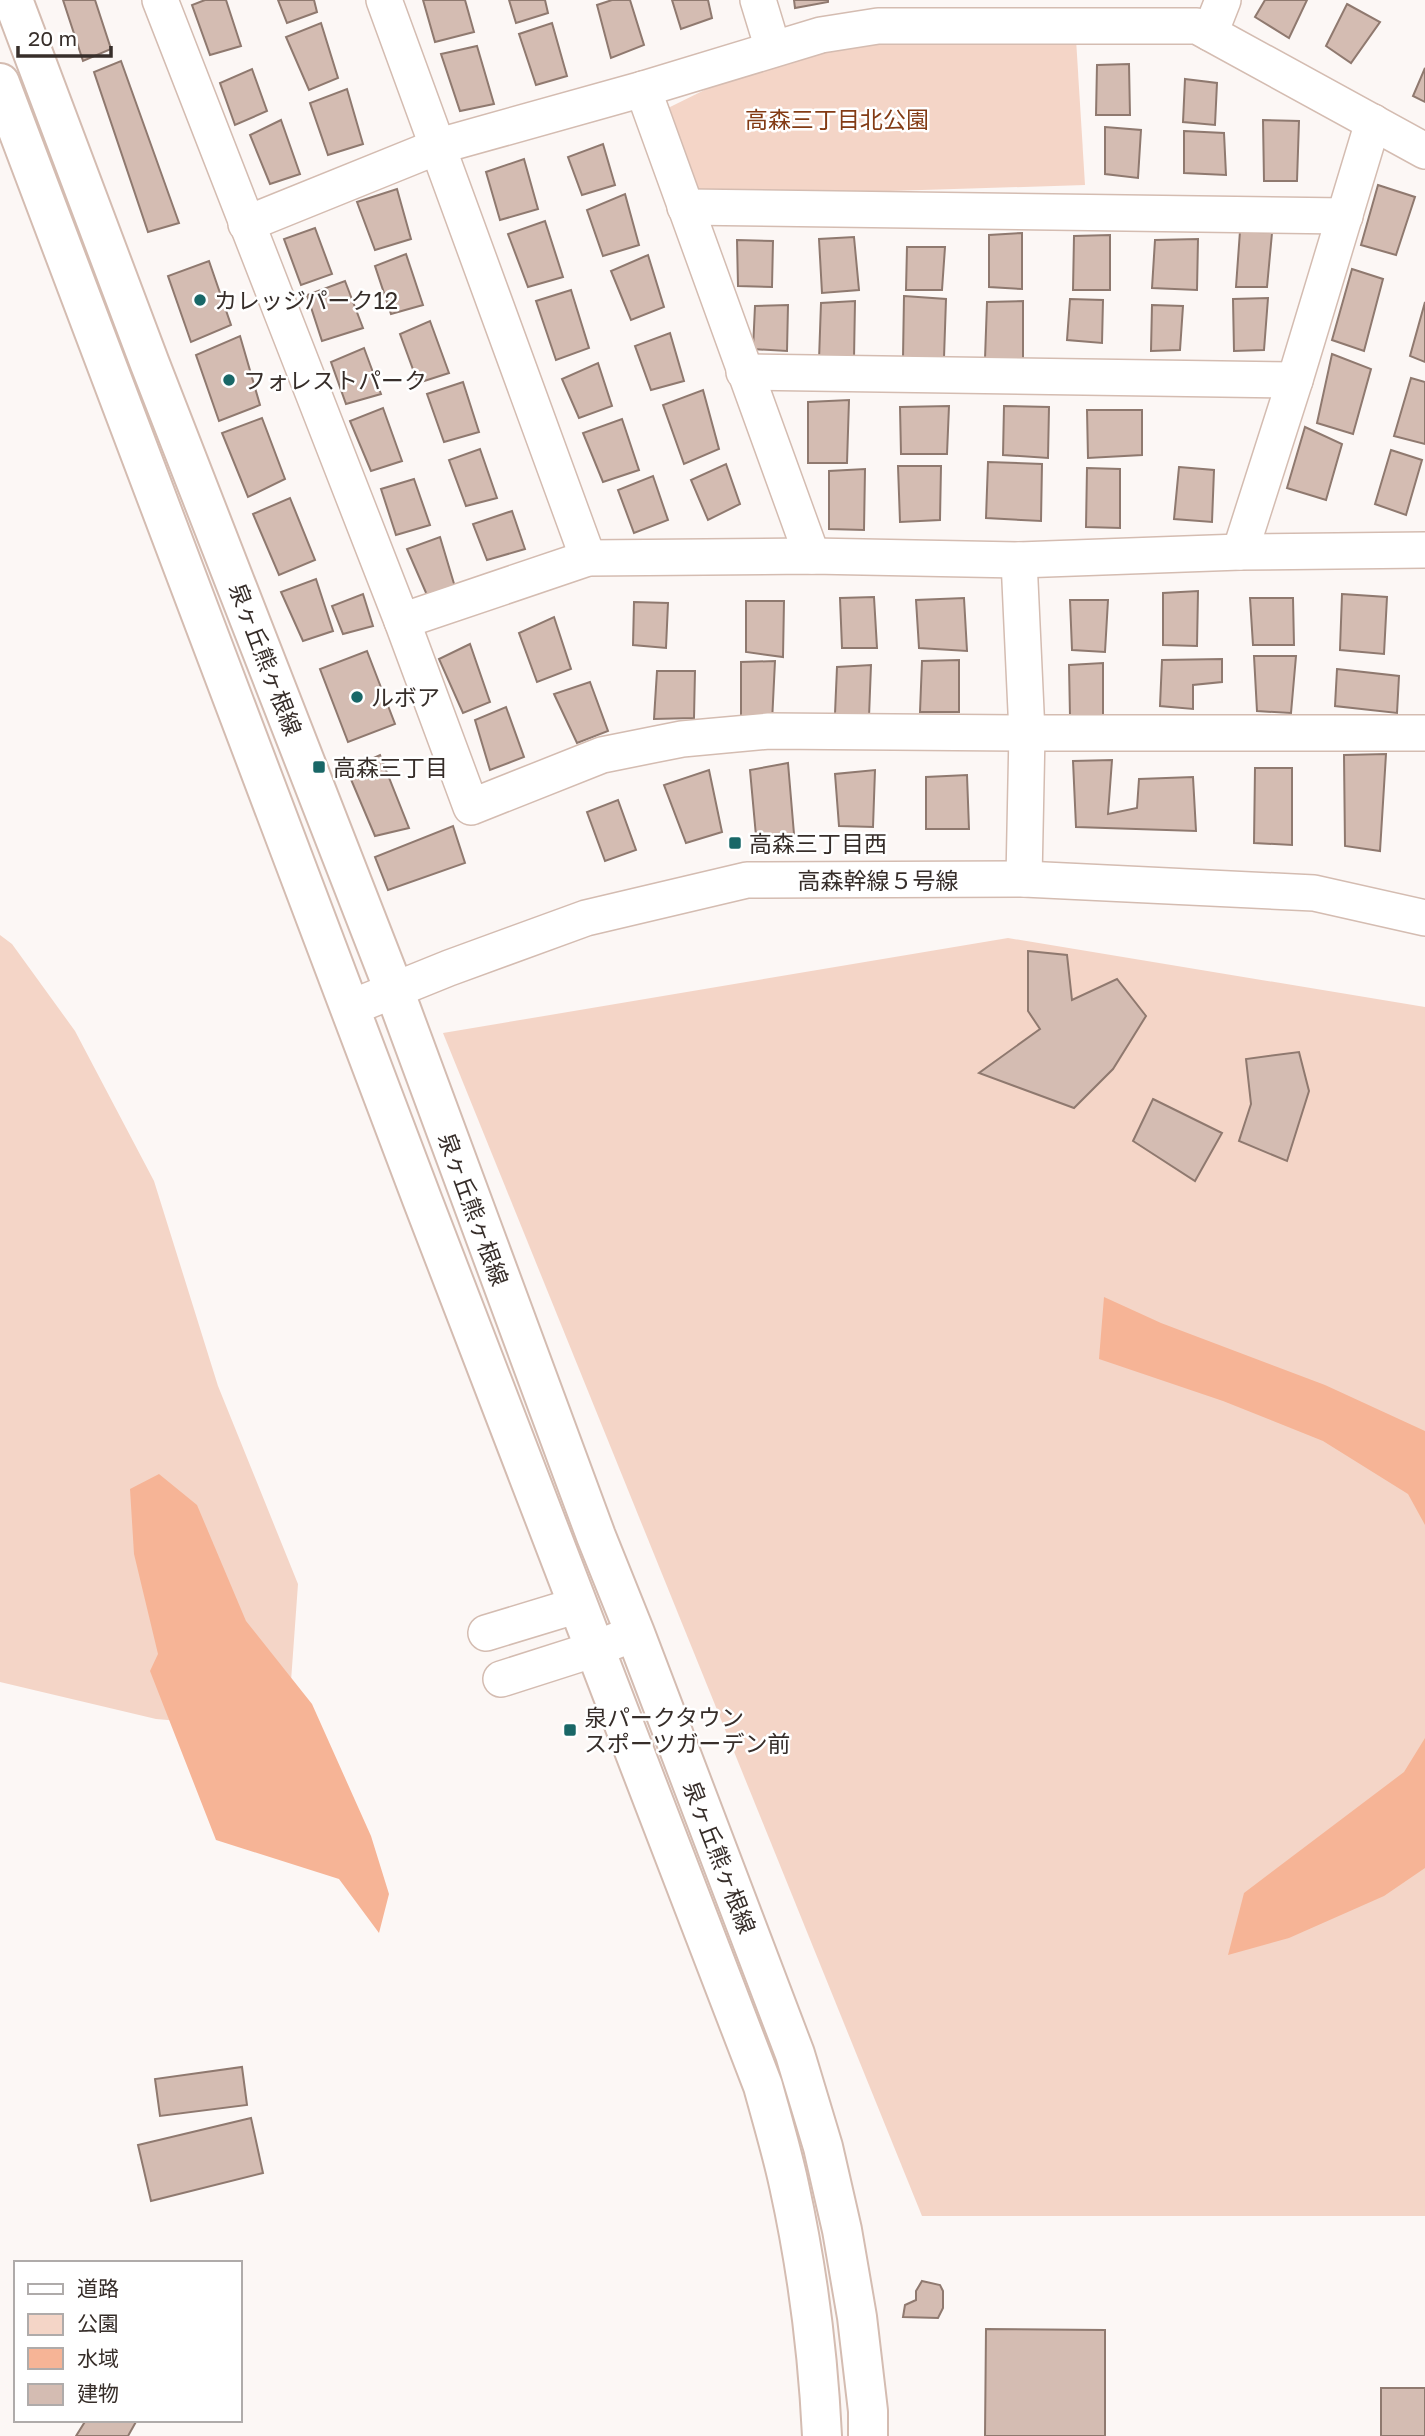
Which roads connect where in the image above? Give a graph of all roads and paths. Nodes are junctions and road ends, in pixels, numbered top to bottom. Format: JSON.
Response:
{"nodes":[{"id":1,"x":13,"y":0,"type":"edge"},
{"id":2,"x":160,"y":0,"type":"edge"},
{"id":3,"x":384,"y":0,"type":"edge"},
{"id":4,"x":758,"y":0,"type":"edge"},
{"id":5,"x":1223,"y":0,"type":"edge"},
{"id":6,"x":878,"y":13,"type":"edge"},
{"id":7,"x":1082,"y":13,"type":"edge"},
{"id":8,"x":1210,"y":33,"type":"junction"},
{"id":9,"x":773,"y":49,"type":"junction"},
{"id":10,"x":0,"y":83,"type":"edge"},
{"id":11,"x":643,"y":89,"type":"junction"},
{"id":12,"x":1373,"y":122,"type":"junction"},
{"id":13,"x":439,"y":146,"type":"junction"},
{"id":14,"x":1425,"y":151,"type":"edge"},
{"id":15,"x":685,"y":207,"type":"junction"},
{"id":16,"x":1345,"y":216,"type":"junction"},
{"id":17,"x":246,"y":224,"type":"junction"},
{"id":18,"x":744,"y":372,"type":"junction"},
{"id":19,"x":1296,"y":380,"type":"junction"},
{"id":20,"x":1425,"y":550,"type":"edge"},
{"id":21,"x":1240,"y":552,"type":"junction"},
{"id":22,"x":812,"y":556,"type":"junction"},
{"id":23,"x":588,"y":558,"type":"junction"},
{"id":24,"x":1019,"y":560,"type":"junction"},
{"id":25,"x":402,"y":621,"type":"junction"},
{"id":26,"x":1027,"y":733,"type":"junction"},
{"id":27,"x":1425,"y":733,"type":"edge"},
{"id":28,"x":1024,"y":879,"type":"junction"},
{"id":29,"x":1425,"y":918,"type":"edge"},
{"id":30,"x":394,"y":990,"type":"junction"},
{"id":31,"x":350,"y":1008,"type":"junction"},
{"id":32,"x":578,"y":1605,"type":"junction"},
{"id":33,"x":486,"y":1633,"type":"dead end"},
{"id":34,"x":635,"y":1633,"type":"junction"},
{"id":35,"x":595,"y":1650,"type":"junction"},
{"id":36,"x":501,"y":1679,"type":"dead end"},
{"id":37,"x":822,"y":2436,"type":"edge"},
{"id":38,"x":868,"y":2436,"type":"edge"}],
"edges":[{"from":1,"to":30,"type":"main road","name":"泉ヶ丘熊ヶ根線"},
{"from":2,"to":17,"type":"street"},
{"from":3,"to":13,"type":"street"},
{"from":4,"to":9,"type":"street"},
{"from":5,"to":8,"type":"street"},
{"from":6,"to":7,"type":"street"},
{"from":6,"to":9,"type":"street"},
{"from":7,"to":8,"type":"street"},
{"from":8,"to":12,"type":"street"},
{"from":9,"to":11,"type":"street"},
{"from":10,"to":31,"type":"main road","name":"泉ヶ丘熊ヶ根線"},
{"from":11,"to":13,"type":"street"},
{"from":11,"to":15,"type":"street"},
{"from":12,"to":14,"type":"street"},
{"from":12,"to":16,"type":"street"},
{"from":13,"to":17,"type":"street"},
{"from":13,"to":23,"type":"street"},
{"from":15,"to":16,"type":"street"},
{"from":15,"to":18,"type":"street"},
{"from":16,"to":19,"type":"street"},
{"from":17,"to":25,"type":"street"},
{"from":18,"to":19,"type":"street"},
{"from":18,"to":22,"type":"street"},
{"from":19,"to":21,"type":"street"},
{"from":20,"to":21,"type":"street"},
{"from":21,"to":24,"type":"street"},
{"from":22,"to":23,"type":"street"},
{"from":22,"to":24,"type":"street"},
{"from":23,"to":25,"type":"street"},
{"from":24,"to":26,"type":"street"},
{"from":25,"to":26,"type":"street"},
{"from":26,"to":27,"type":"street"},
{"from":26,"to":28,"type":"street"},
{"from":28,"to":29,"type":"street","name":"高森幹線５号線"},
{"from":28,"to":30,"type":"street","name":"高森幹線５号線"},
{"from":30,"to":31,"type":"street","name":"高森幹線５号線"},
{"from":30,"to":34,"type":"main road","name":"泉ヶ丘熊ヶ根線"},
{"from":31,"to":32,"type":"main road","name":"泉ヶ丘熊ヶ根線"},
{"from":32,"to":33,"type":"street"},
{"from":32,"to":35,"type":"main road","name":"泉ヶ丘熊ヶ根線"},
{"from":34,"to":35,"type":"street"},
{"from":34,"to":38,"type":"main road","name":"泉ヶ丘熊ヶ根線"},
{"from":35,"to":36,"type":"street"},
{"from":35,"to":37,"type":"main road","name":"泉ヶ丘熊ヶ根線"}]}
